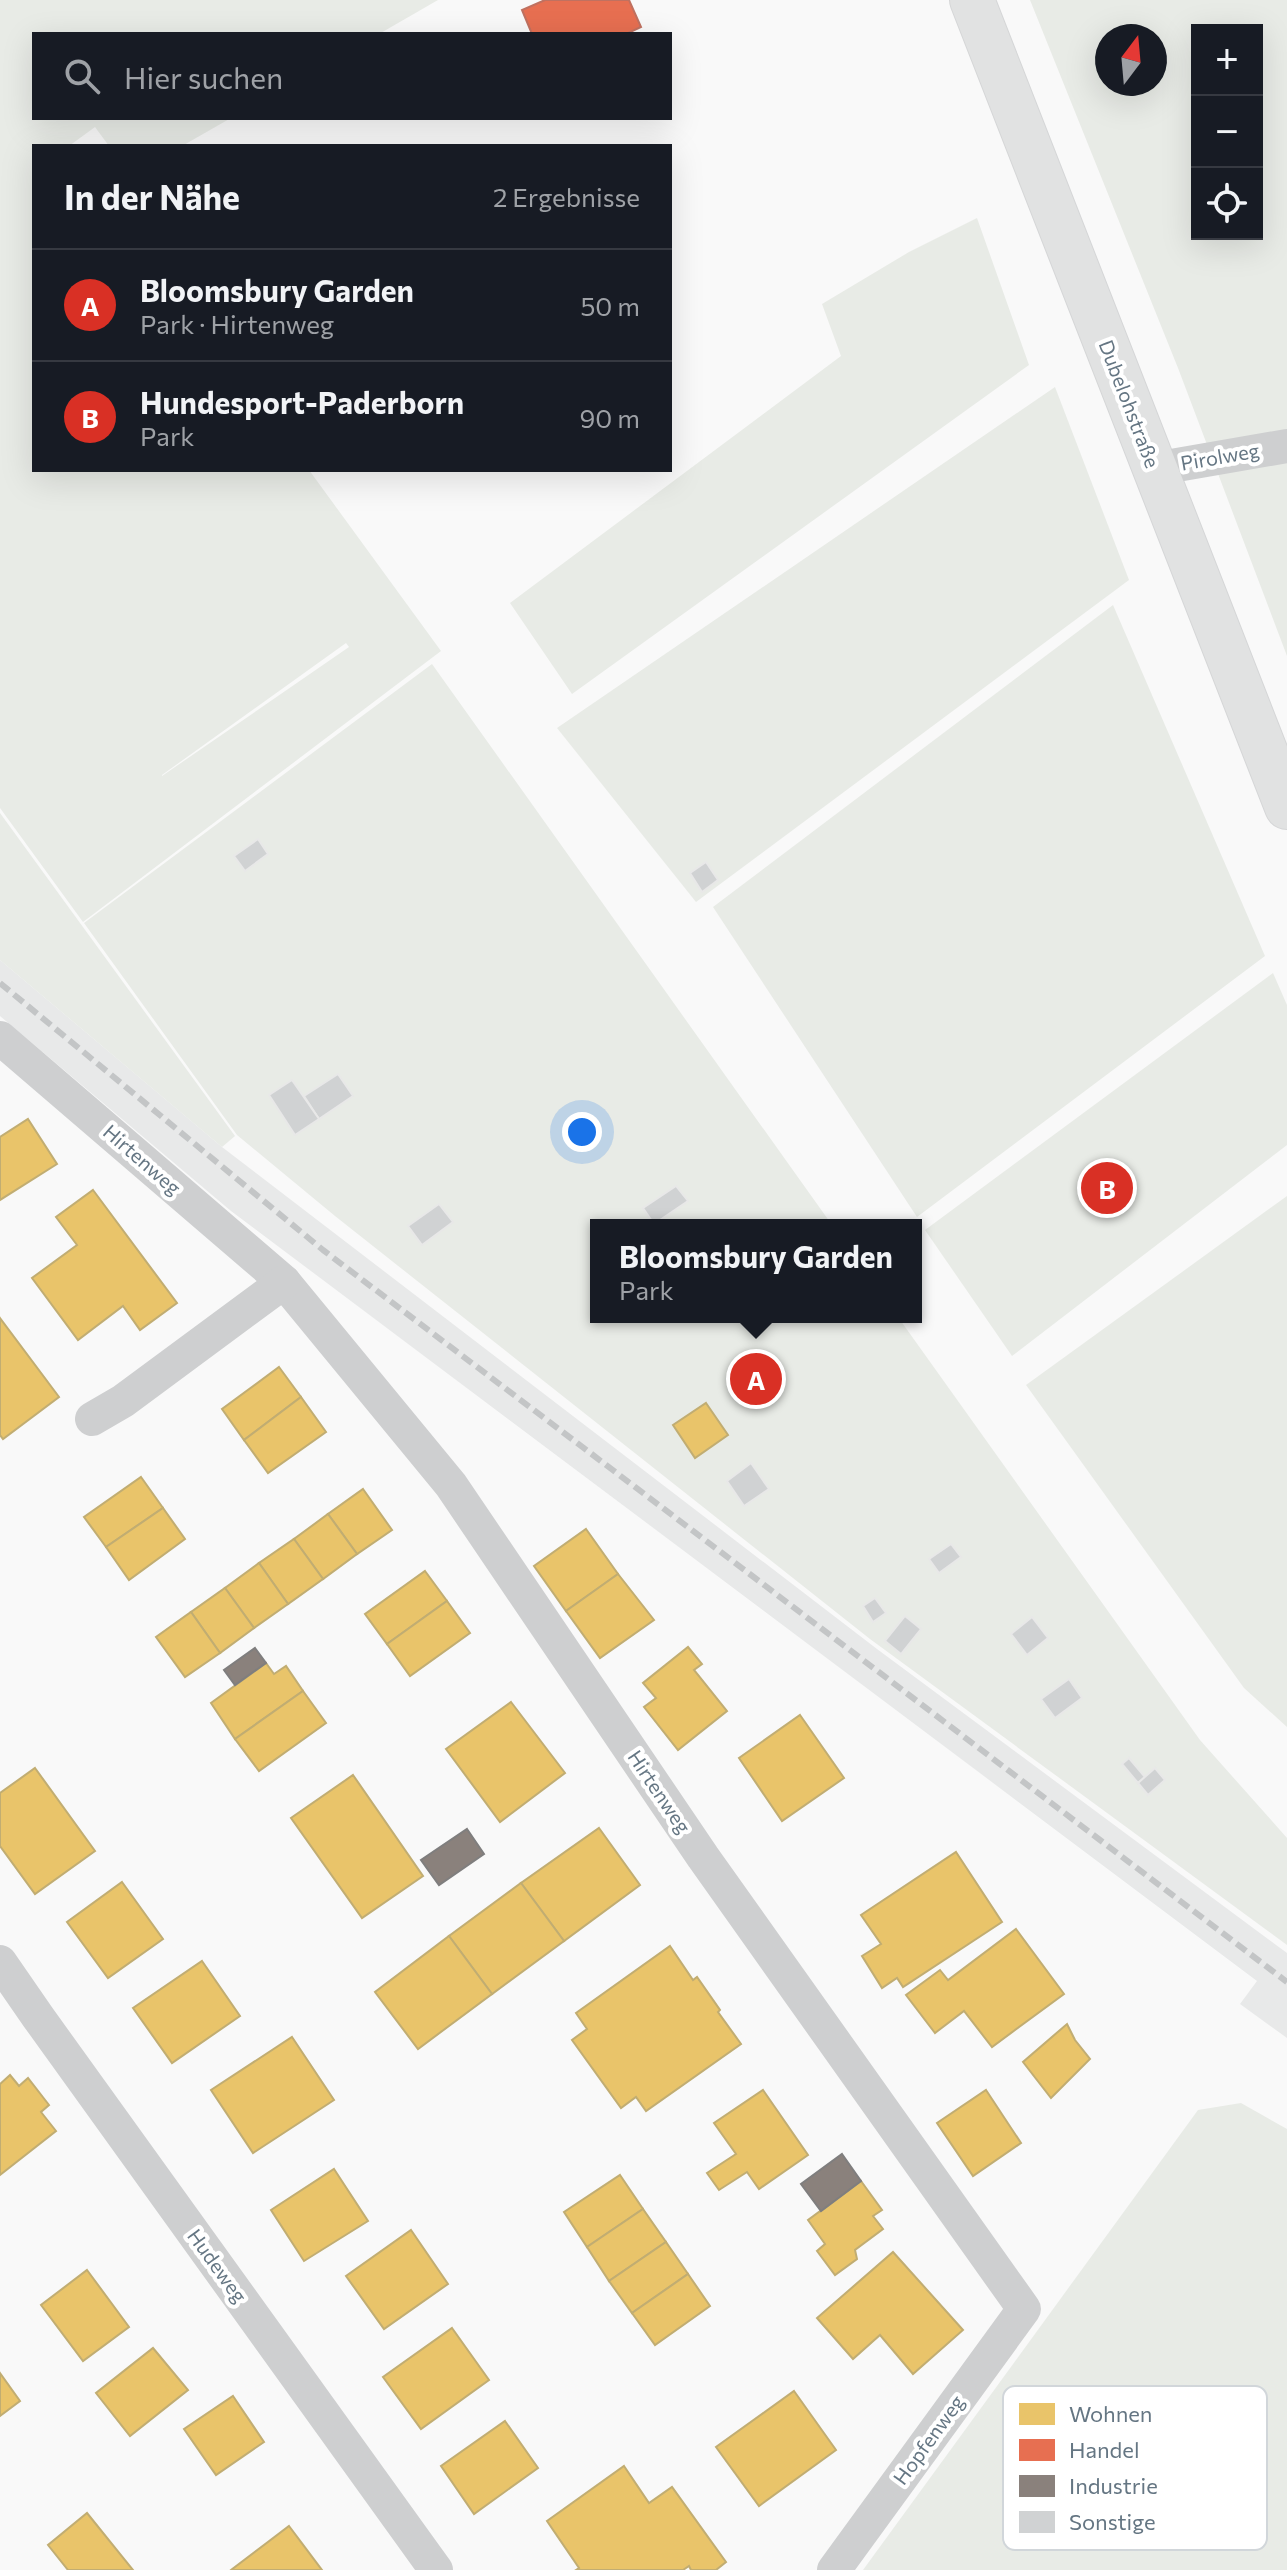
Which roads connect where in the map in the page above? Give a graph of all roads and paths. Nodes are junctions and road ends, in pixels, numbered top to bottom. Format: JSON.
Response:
{"nodes":[{"id":1,"x":972,"y":0,"type":"edge"},
{"id":2,"x":1287,"y":446,"type":"edge"},
{"id":3,"x":1154,"y":469,"type":"junction"},
{"id":4,"x":1287,"y":807,"type":"edge"},
{"id":5,"x":0,"y":1038,"type":"edge"},
{"id":6,"x":284,"y":1282,"type":"junction"},
{"id":7,"x":92,"y":1419,"type":"dead end"},
{"id":8,"x":0,"y":1962,"type":"edge"},
{"id":9,"x":1024,"y":2309,"type":"joint"},
{"id":10,"x":436,"y":2570,"type":"edge"},
{"id":11,"x":834,"y":2570,"type":"edge"}],
"edges":[{"from":1,"to":3,"type":"main road","name":"Dubelohstraße"},
{"from":2,"to":3,"type":"street","name":"Pirolweg"},
{"from":3,"to":4,"type":"main road","name":"Dubelohstraße"},
{"from":5,"to":6,"type":"street","name":"Hirtenweg"},
{"from":6,"to":7,"type":"street"},
{"from":6,"to":9,"type":"street","name":"Hirtenweg"},
{"from":8,"to":10,"type":"street","name":"Hudeweg"},
{"from":9,"to":11,"type":"street","name":"Hopfenweg"}]}
